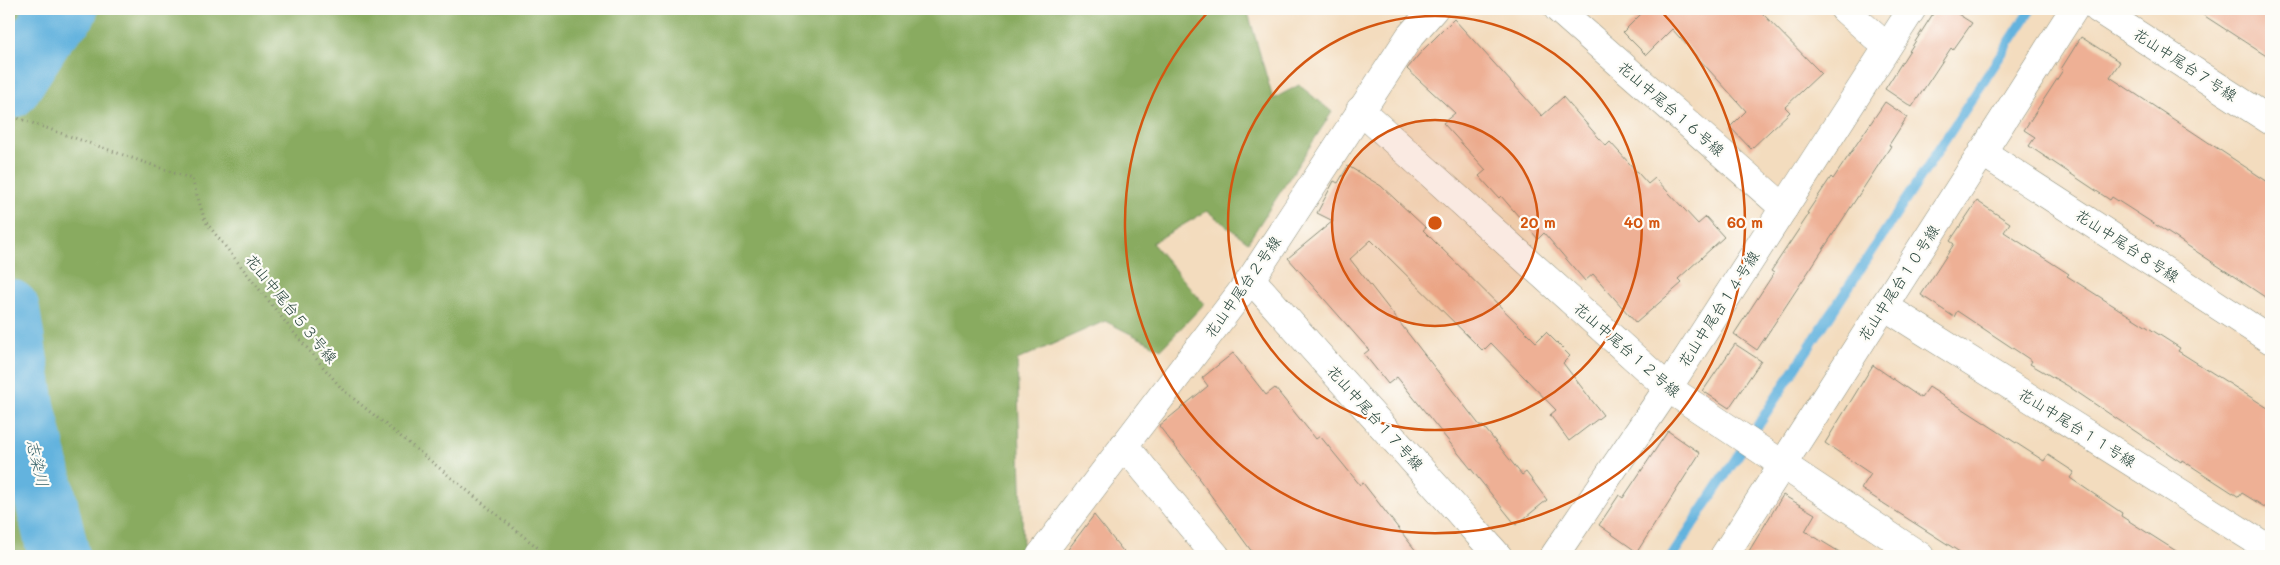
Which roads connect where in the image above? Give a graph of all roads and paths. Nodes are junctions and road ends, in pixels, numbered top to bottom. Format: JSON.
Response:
{"nodes":[{"id":1,"x":1434,"y":9,"type":"edge"},
{"id":2,"x":1558,"y":9,"type":"edge"},
{"id":3,"x":1844,"y":9,"type":"edge"},
{"id":4,"x":1912,"y":9,"type":"edge"},
{"id":5,"x":2074,"y":9,"type":"edge"},
{"id":6,"x":2098,"y":9,"type":"edge"},
{"id":7,"x":1887,"y":46,"type":"junction"},
{"id":8,"x":1360,"y":110,"type":"junction"},
{"id":9,"x":9,"y":115,"type":"edge"},
{"id":10,"x":2271,"y":121,"type":"edge"},
{"id":11,"x":1982,"y":152,"type":"junction"},
{"id":12,"x":1784,"y":208,"type":"junction"},
{"id":13,"x":1251,"y":279,"type":"junction"},
{"id":14,"x":1884,"y":306,"type":"junction"},
{"id":15,"x":2271,"y":340,"type":"edge"},
{"id":16,"x":1668,"y":388,"type":"junction"},
{"id":17,"x":1124,"y":445,"type":"junction"},
{"id":18,"x":1774,"y":461,"type":"junction"},
{"id":19,"x":2271,"y":550,"type":"edge"},
{"id":20,"x":548,"y":556,"type":"edge"},
{"id":21,"x":1040,"y":556,"type":"edge"},
{"id":22,"x":1216,"y":556,"type":"edge"},
{"id":23,"x":1498,"y":556,"type":"edge"},
{"id":24,"x":1554,"y":556,"type":"edge"},
{"id":25,"x":1724,"y":556,"type":"edge"},
{"id":26,"x":1920,"y":556,"type":"edge"}],
"edges":[{"from":1,"to":8,"type":"street","name":"花山中尾台２号線"},
{"from":2,"to":12,"type":"street","name":"花山中尾台１６号線"},
{"from":3,"to":7,"type":"street"},
{"from":4,"to":7,"type":"street","name":"花山中尾台１４号線"},
{"from":5,"to":11,"type":"street","name":"花山中尾台１０号線"},
{"from":6,"to":10,"type":"street","name":"花山中尾台７号線"},
{"from":7,"to":12,"type":"street","name":"花山中尾台１４号線"},
{"from":8,"to":13,"type":"street","name":"花山中尾台２号線"},
{"from":8,"to":16,"type":"street","name":"花山中尾台１２号線"},
{"from":9,"to":20,"type":"path","name":"花山中尾台５３号線"},
{"from":11,"to":14,"type":"street","name":"花山中尾台１０号線"},
{"from":11,"to":15,"type":"street","name":"花山中尾台８号線"},
{"from":12,"to":16,"type":"street","name":"花山中尾台１４号線"},
{"from":13,"to":17,"type":"street","name":"花山中尾台２号線"},
{"from":13,"to":23,"type":"street","name":"花山中尾台１７号線"},
{"from":14,"to":18,"type":"street","name":"花山中尾台１０号線"},
{"from":14,"to":19,"type":"street","name":"花山中尾台１１号線"},
{"from":16,"to":18,"type":"street","name":"花山中尾台１２号線"},
{"from":16,"to":24,"type":"street","name":"花山中尾台１４号線"},
{"from":17,"to":21,"type":"street","name":"花山中尾台２号線"},
{"from":17,"to":22,"type":"street"},
{"from":18,"to":25,"type":"street","name":"花山中尾台１０号線"},
{"from":18,"to":26,"type":"street","name":"花山中尾台１２号線"}]}
